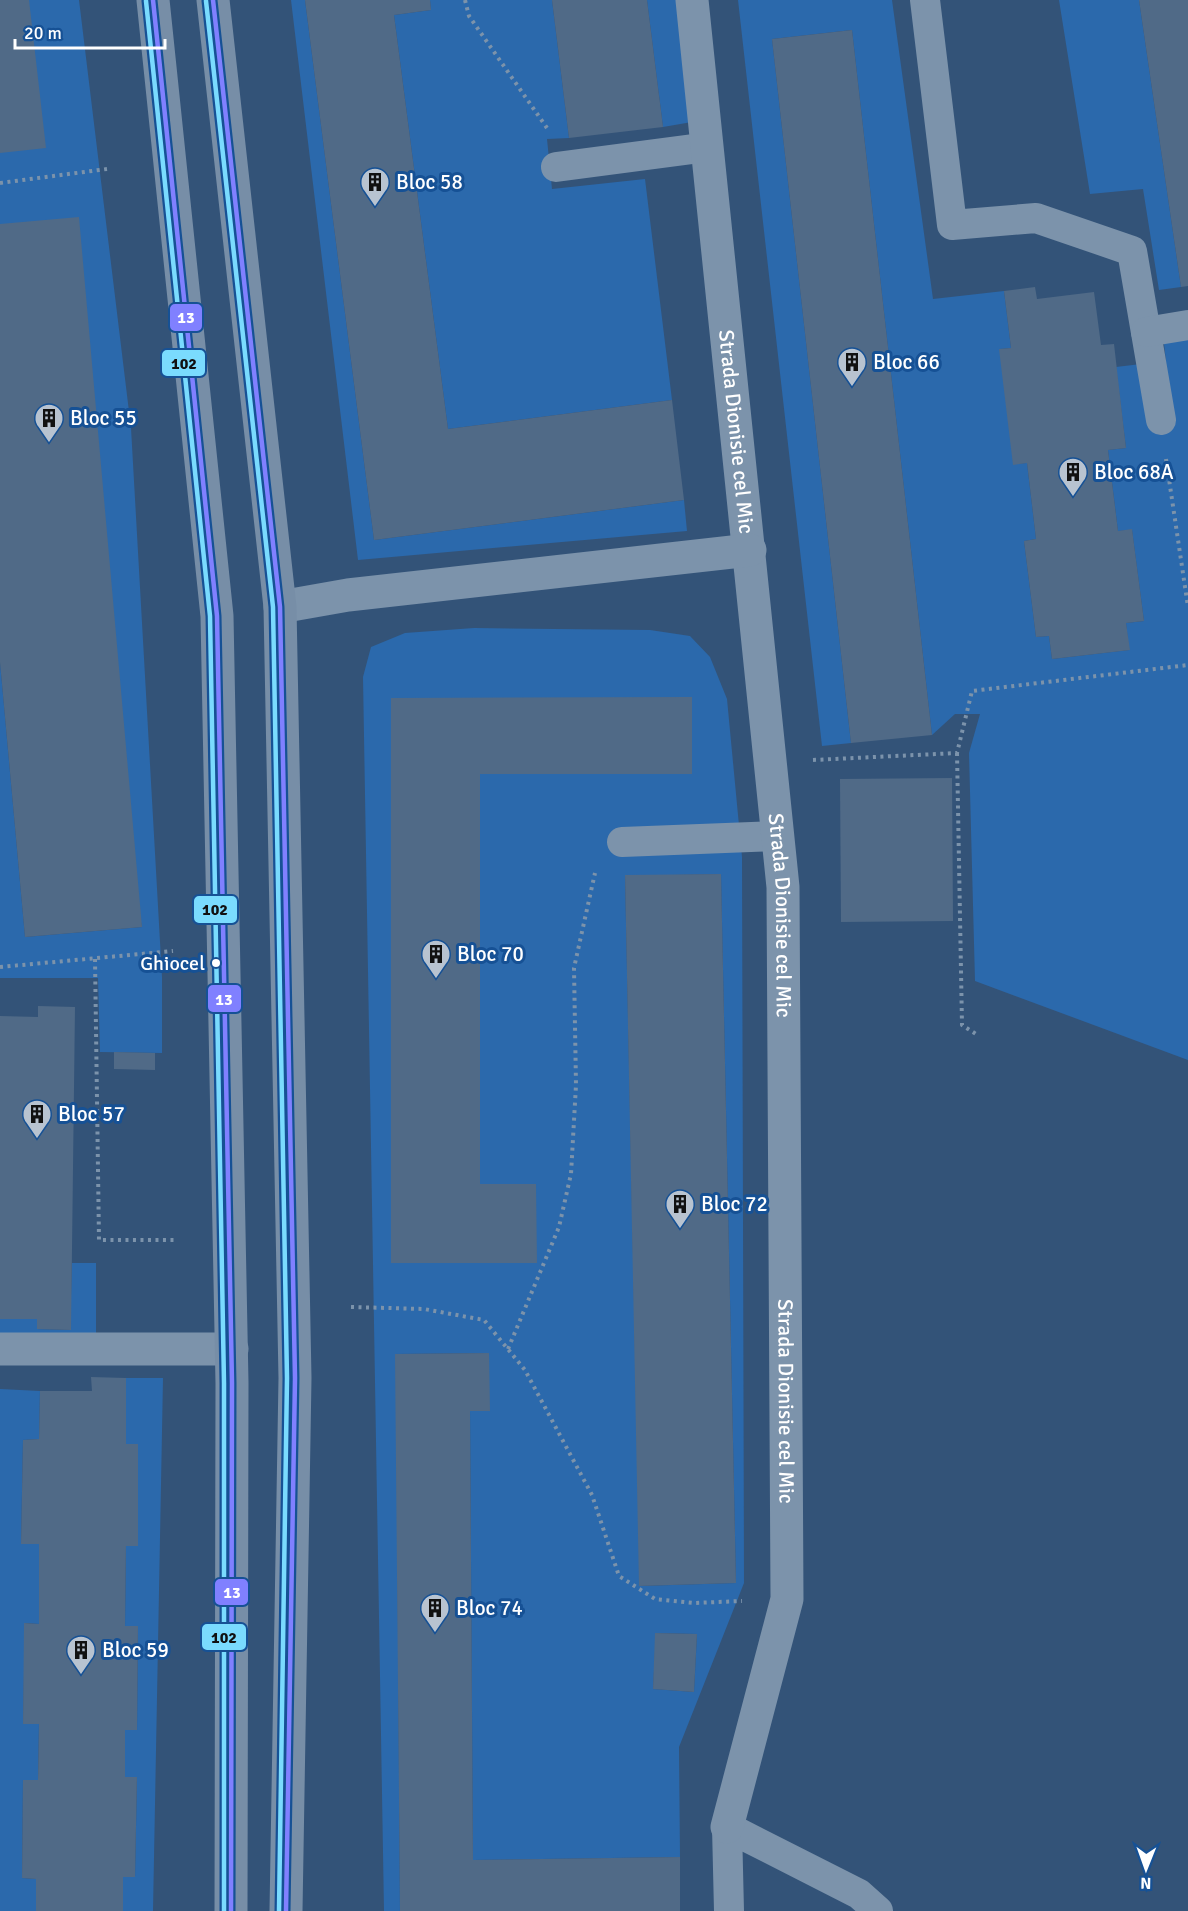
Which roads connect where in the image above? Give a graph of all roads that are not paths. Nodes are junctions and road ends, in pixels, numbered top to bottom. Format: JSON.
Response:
{"nodes":[{"id":1,"x":153,"y":0,"type":"edge"},
{"id":2,"x":213,"y":0,"type":"edge"},
{"id":3,"x":692,"y":0,"type":"edge"},
{"id":4,"x":925,"y":0,"type":"edge"},
{"id":5,"x":708,"y":147,"type":"junction"},
{"id":6,"x":556,"y":166,"type":"road end"},
{"id":7,"x":1188,"y":324,"type":"edge"},
{"id":8,"x":1146,"y":332,"type":"junction"},
{"id":9,"x":1161,"y":420,"type":"road end"},
{"id":10,"x":750,"y":550,"type":"junction"},
{"id":11,"x":280,"y":607,"type":"junction"},
{"id":12,"x":778,"y":836,"type":"junction"},
{"id":13,"x":622,"y":842,"type":"road end"},
{"id":14,"x":232,"y":1348,"type":"junction"},
{"id":15,"x":0,"y":1349,"type":"edge"},
{"id":16,"x":727,"y":1827,"type":"junction"},
{"id":17,"x":231,"y":1911,"type":"edge"},
{"id":18,"x":286,"y":1911,"type":"edge"},
{"id":19,"x":729,"y":1911,"type":"edge"},
{"id":20,"x":878,"y":1911,"type":"edge"}],
"edges":[{"from":1,"to":14,"type":"main road"},
{"from":2,"to":11,"type":"main road"},
{"from":3,"to":5,"type":"street","name":"Strada Dionisie cel Mic"},
{"from":4,"to":8,"type":"lane"},
{"from":5,"to":6,"type":"lane"},
{"from":5,"to":10,"type":"street","name":"Strada Dionisie cel Mic"},
{"from":7,"to":8,"type":"lane"},
{"from":8,"to":9,"type":"lane"},
{"from":10,"to":11,"type":"street"},
{"from":10,"to":12,"type":"street","name":"Strada Dionisie cel Mic"},
{"from":11,"to":18,"type":"main road"},
{"from":12,"to":13,"type":"lane"},
{"from":12,"to":16,"type":"street","name":"Strada Dionisie cel Mic"},
{"from":14,"to":15,"type":"street"},
{"from":14,"to":17,"type":"main road"},
{"from":16,"to":19,"type":"lane"},
{"from":16,"to":20,"type":"lane"}]}
